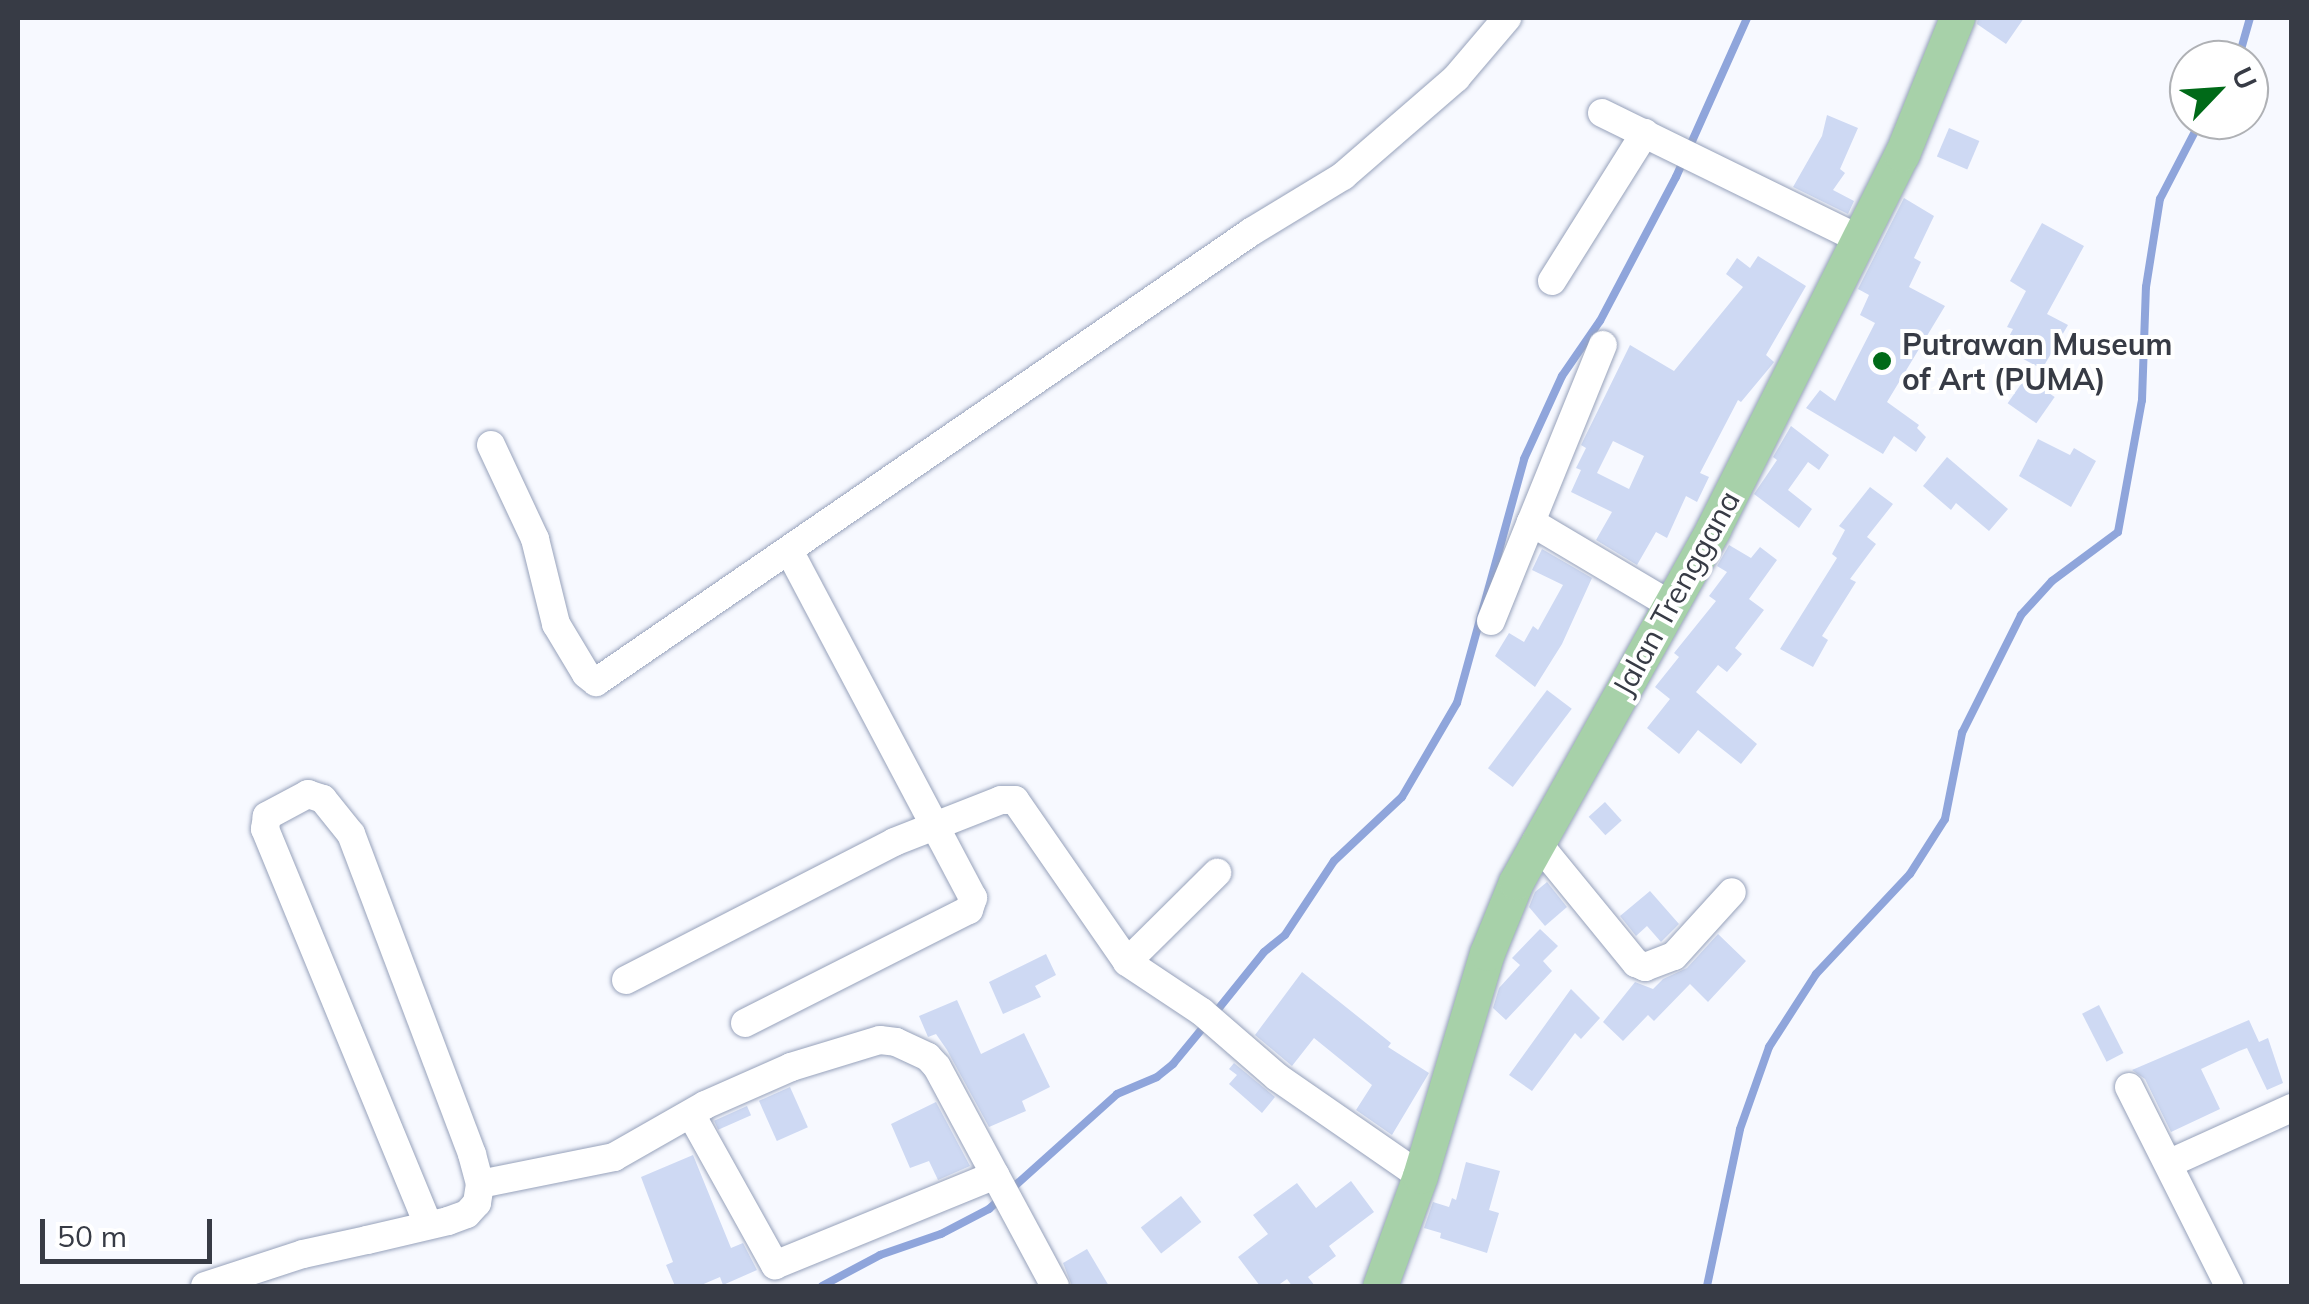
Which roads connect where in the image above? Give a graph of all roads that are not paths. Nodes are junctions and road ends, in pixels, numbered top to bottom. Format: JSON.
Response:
{"nodes":[{"id":1,"x":1506,"y":18,"type":"edge"},
{"id":2,"x":1957,"y":18,"type":"edge"},
{"id":3,"x":1602,"y":113,"type":"dead end"},
{"id":4,"x":1645,"y":134,"type":"junction"},
{"id":5,"x":1860,"y":239,"type":"junction"},
{"id":6,"x":1552,"y":281,"type":"dead end"},
{"id":7,"x":1602,"y":345,"type":"dead end"},
{"id":8,"x":491,"y":445,"type":"dead end"},
{"id":9,"x":1531,"y":522,"type":"junction"},
{"id":10,"x":789,"y":551,"type":"junction"},
{"id":11,"x":1670,"y":604,"type":"junction"},
{"id":12,"x":1491,"y":620,"type":"dead end"},
{"id":13,"x":935,"y":826,"type":"junction"},
{"id":14,"x":1536,"y":841,"type":"junction"},
{"id":15,"x":1217,"y":873,"type":"dead end"},
{"id":16,"x":1732,"y":892,"type":"dead end"},
{"id":17,"x":1127,"y":962,"type":"junction"},
{"id":18,"x":626,"y":980,"type":"dead end"},
{"id":19,"x":745,"y":1023,"type":"dead end"},
{"id":20,"x":2129,"y":1087,"type":"dead end"},
{"id":21,"x":2292,"y":1108,"type":"edge"},
{"id":22,"x":692,"y":1116,"type":"junction"},
{"id":23,"x":2170,"y":1163,"type":"junction"},
{"id":24,"x":995,"y":1174,"type":"junction"},
{"id":25,"x":1420,"y":1176,"type":"junction"},
{"id":26,"x":480,"y":1184,"type":"junction"},
{"id":27,"x":428,"y":1226,"type":"junction"},
{"id":28,"x":205,"y":1286,"type":"edge"},
{"id":29,"x":1054,"y":1286,"type":"edge"},
{"id":30,"x":1380,"y":1286,"type":"edge"},
{"id":31,"x":2228,"y":1286,"type":"edge"}],
"edges":[{"from":1,"to":10,"type":"street"},
{"from":2,"to":5,"type":"main road","name":"Jalan Trenggana"},
{"from":3,"to":4,"type":"street"},
{"from":4,"to":5,"type":"street"},
{"from":4,"to":6,"type":"street"},
{"from":5,"to":11,"type":"main road","name":"Jalan Trenggana"},
{"from":7,"to":9,"type":"street"},
{"from":8,"to":10,"type":"street"},
{"from":9,"to":11,"type":"street"},
{"from":9,"to":12,"type":"street"},
{"from":10,"to":13,"type":"street"},
{"from":11,"to":14,"type":"main road","name":"Jalan Trenggana"},
{"from":13,"to":17,"type":"street"},
{"from":13,"to":18,"type":"street"},
{"from":13,"to":19,"type":"street"},
{"from":14,"to":16,"type":"street"},
{"from":14,"to":25,"type":"main road","name":"Jalan Trenggana"},
{"from":15,"to":17,"type":"street"},
{"from":17,"to":25,"type":"street"},
{"from":20,"to":23,"type":"street"},
{"from":21,"to":23,"type":"street"},
{"from":22,"to":24,"type":"street"},
{"from":22,"to":24,"type":"street"},
{"from":22,"to":26,"type":"street"},
{"from":23,"to":31,"type":"street"},
{"from":24,"to":29,"type":"street"},
{"from":25,"to":30,"type":"main road","name":"Jalan Trenggana"},
{"from":26,"to":27,"type":"street"},
{"from":26,"to":27,"type":"street"},
{"from":27,"to":28,"type":"street"}]}
